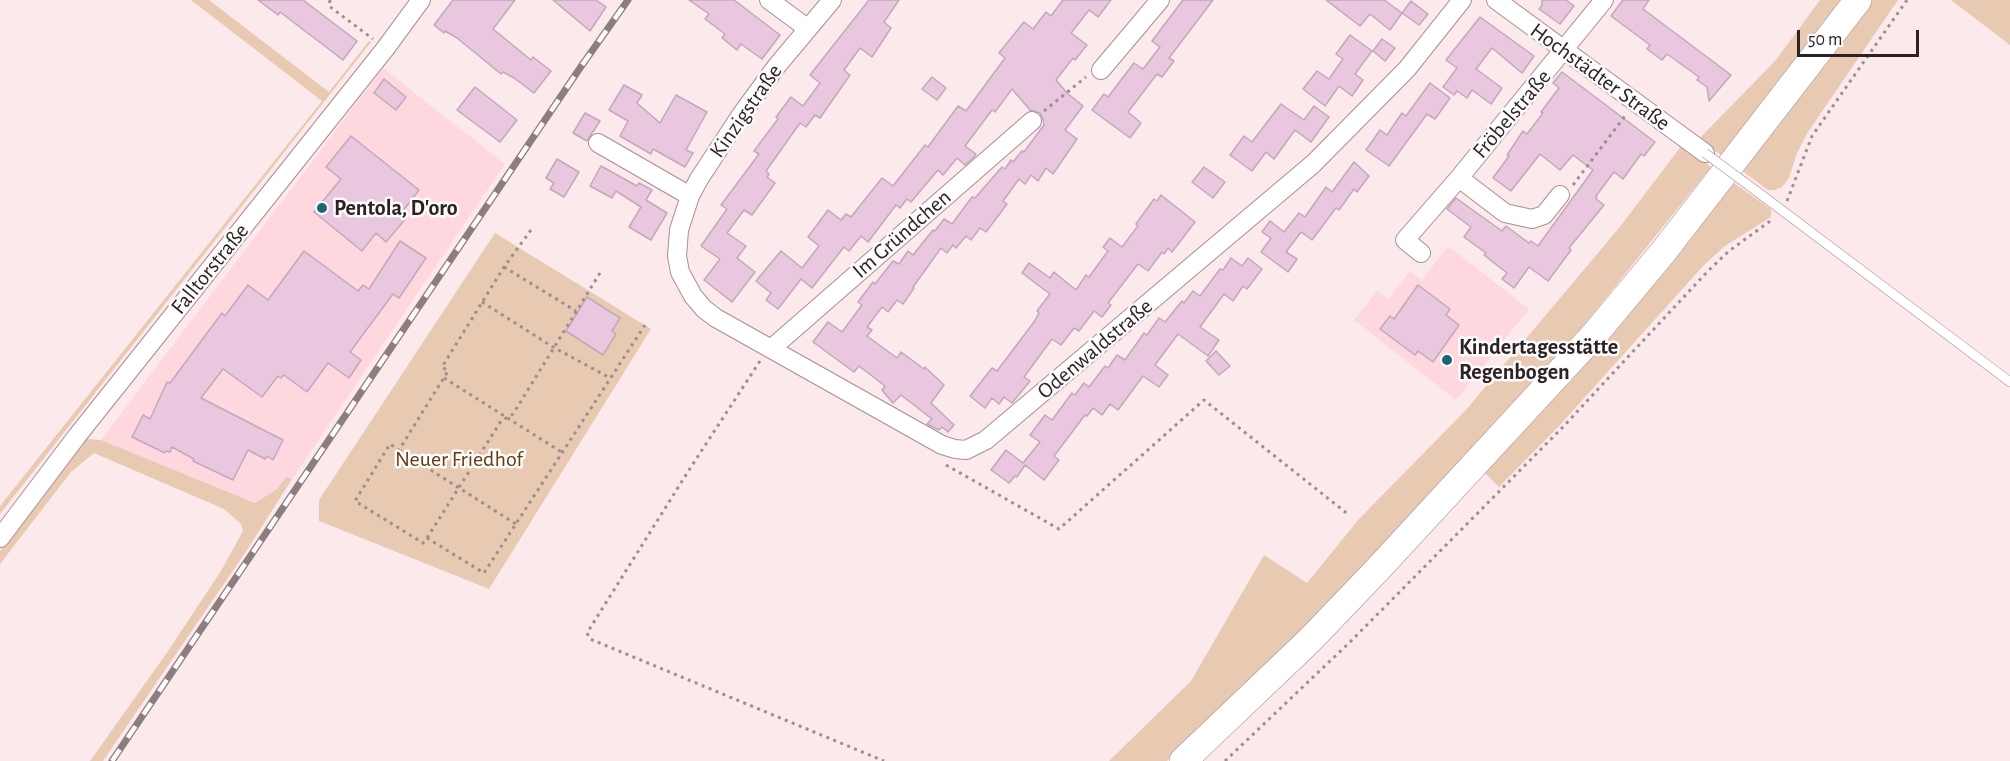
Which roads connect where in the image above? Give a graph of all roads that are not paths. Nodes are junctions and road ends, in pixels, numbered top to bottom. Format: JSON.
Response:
{"nodes":[{"id":1,"x":421,"y":0,"type":"edge"},
{"id":2,"x":769,"y":0,"type":"edge"},
{"id":3,"x":832,"y":0,"type":"edge"},
{"id":4,"x":1160,"y":0,"type":"edge"},
{"id":5,"x":1462,"y":0,"type":"edge"},
{"id":6,"x":1496,"y":0,"type":"edge"},
{"id":7,"x":1604,"y":0,"type":"edge"},
{"id":8,"x":1858,"y":0,"type":"edge"},
{"id":9,"x":807,"y":28,"type":"junction"},
{"id":10,"x":1565,"y":51,"type":"junction"},
{"id":11,"x":1101,"y":70,"type":"road end"},
{"id":12,"x":1032,"y":121,"type":"road end"},
{"id":13,"x":598,"y":143,"type":"dead end"},
{"id":14,"x":1704,"y":153,"type":"joint"},
{"id":15,"x":1459,"y":178,"type":"junction"},
{"id":16,"x":1560,"y":195,"type":"road end"},
{"id":17,"x":690,"y":196,"type":"junction"},
{"id":18,"x":1421,"y":253,"type":"dead end"},
{"id":19,"x":680,"y":272,"type":"joint"},
{"id":20,"x":771,"y":347,"type":"junction"},
{"id":21,"x":2010,"y":382,"type":"edge"},
{"id":22,"x":0,"y":538,"type":"edge"},
{"id":23,"x":1183,"y":761,"type":"edge"}],
"edges":[{"from":1,"to":22,"type":"street","name":"Falltorstraße"},
{"from":2,"to":9,"type":"street"},
{"from":3,"to":9,"type":"street","name":"Kinzigstraße"},
{"from":4,"to":11,"type":"street"},
{"from":5,"to":20,"type":"street","name":"Odenwaldstraße"},
{"from":6,"to":10,"type":"street","name":"Hochstädter Straße"},
{"from":7,"to":10,"type":"street","name":"Fröbelstraße"},
{"from":8,"to":23,"type":"main road"},
{"from":9,"to":17,"type":"street","name":"Kinzigstraße"},
{"from":10,"to":14,"type":"street","name":"Hochstädter Straße"},
{"from":10,"to":15,"type":"street","name":"Fröbelstraße"},
{"from":12,"to":20,"type":"street","name":"Im Gründchen"},
{"from":13,"to":17,"type":"street"},
{"from":14,"to":21,"type":"lane","bridge":true},
{"from":15,"to":16,"type":"street","name":"Fröbelstraße"},
{"from":15,"to":18,"type":"street","name":"Fröbelstraße"},
{"from":17,"to":19,"type":"street","name":"Kinzigstraße"},
{"from":19,"to":20,"type":"street","name":"Odenwaldstraße"}]}
